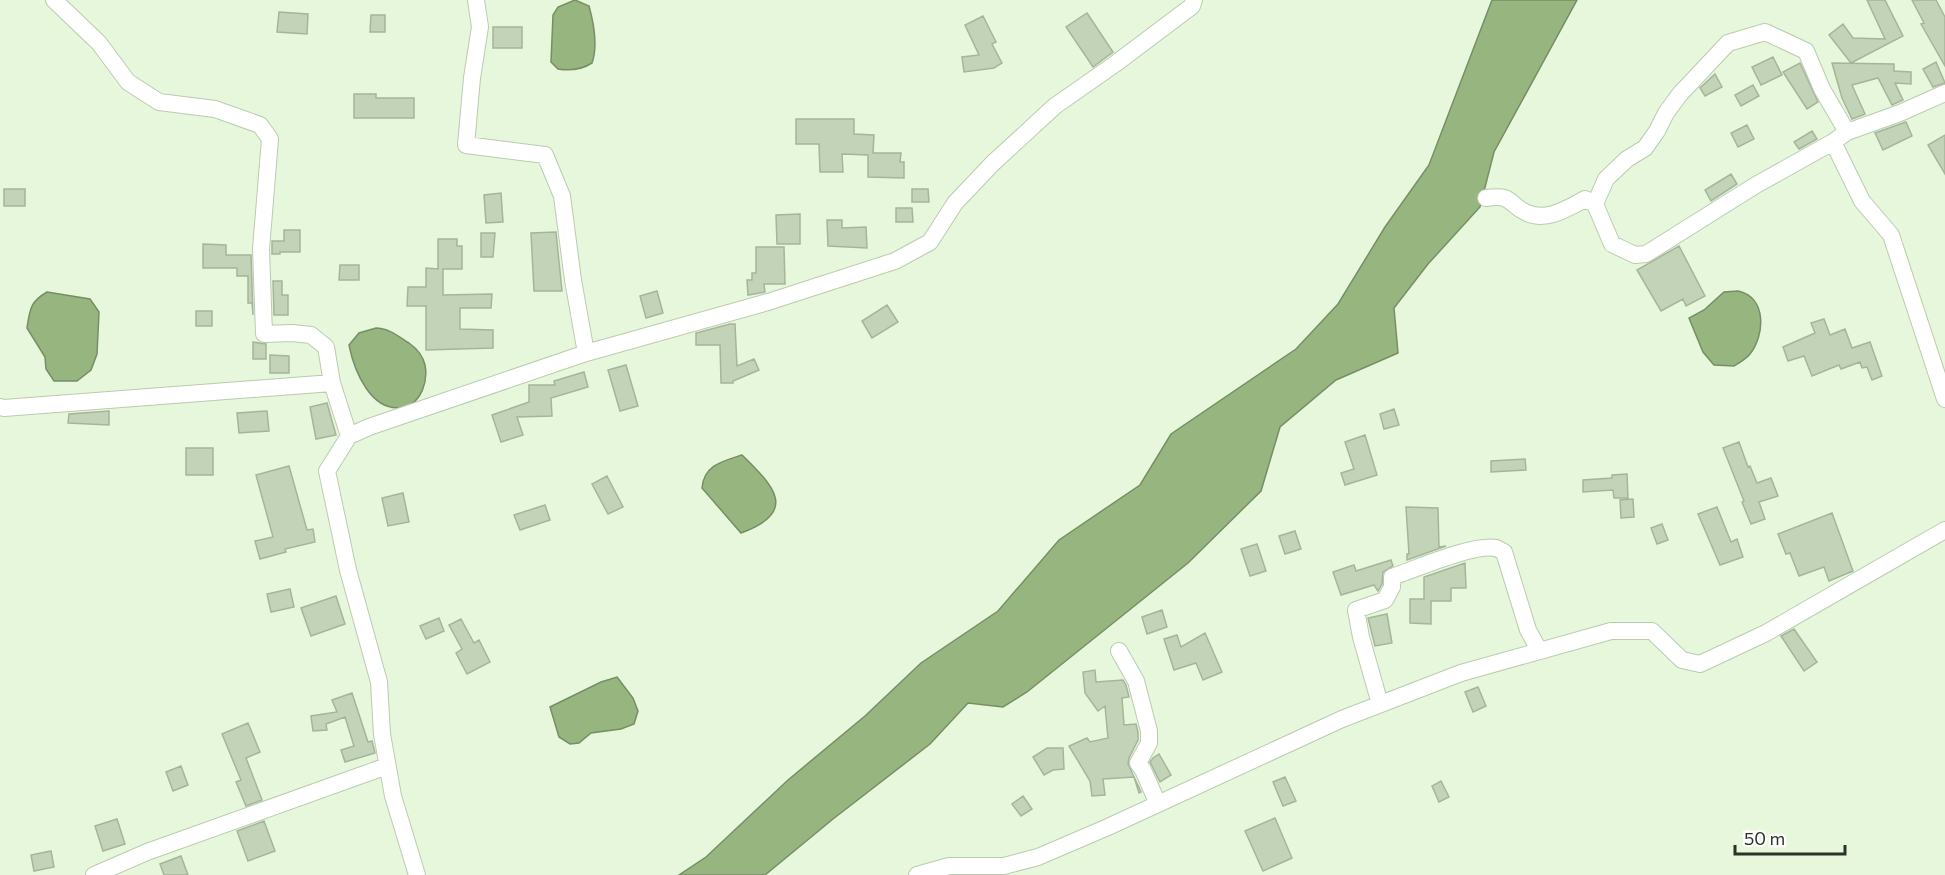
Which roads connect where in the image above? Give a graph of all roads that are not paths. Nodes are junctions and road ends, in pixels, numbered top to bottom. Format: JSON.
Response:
{"nodes":[{"id":1,"x":54,"y":0,"type":"edge"},
{"id":2,"x":476,"y":0,"type":"edge"},
{"id":3,"x":1194,"y":0,"type":"edge"},
{"id":4,"x":1945,"y":93,"type":"edge"},
{"id":5,"x":1847,"y":132,"type":"junction"},
{"id":6,"x":1833,"y":142,"type":"junction"},
{"id":7,"x":1486,"y":198,"type":"dead end"},
{"id":8,"x":1595,"y":204,"type":"junction"},
{"id":9,"x":586,"y":353,"type":"junction"},
{"id":10,"x":332,"y":383,"type":"junction"},
{"id":11,"x":1945,"y":399,"type":"edge"},
{"id":12,"x":0,"y":407,"type":"edge"},
{"id":13,"x":349,"y":436,"type":"junction"},
{"id":14,"x":1944,"y":532,"type":"edge"},
{"id":15,"x":1539,"y":650,"type":"junction"},
{"id":16,"x":1119,"y":651,"type":"dead end"},
{"id":17,"x":1380,"y":704,"type":"junction"},
{"id":18,"x":387,"y":766,"type":"junction"},
{"id":19,"x":1158,"y":804,"type":"junction"},
{"id":20,"x":94,"y":875,"type":"edge"},
{"id":21,"x":417,"y":875,"type":"edge"},
{"id":22,"x":917,"y":875,"type":"edge"}],
"edges":[{"from":1,"to":10,"type":"street"},
{"from":2,"to":9,"type":"street"},
{"from":3,"to":9,"type":"street"},
{"from":4,"to":5,"type":"street"},
{"from":5,"to":6,"type":"street"},
{"from":5,"to":8,"type":"street"},
{"from":6,"to":8,"type":"street"},
{"from":6,"to":11,"type":"street"},
{"from":7,"to":8,"type":"street"},
{"from":9,"to":13,"type":"street"},
{"from":10,"to":12,"type":"street"},
{"from":10,"to":13,"type":"street"},
{"from":13,"to":18,"type":"street"},
{"from":14,"to":15,"type":"street"},
{"from":15,"to":17,"type":"street"},
{"from":15,"to":17,"type":"street"},
{"from":16,"to":19,"type":"street"},
{"from":17,"to":19,"type":"street"},
{"from":18,"to":20,"type":"street"},
{"from":18,"to":21,"type":"street"},
{"from":19,"to":22,"type":"street"}]}
